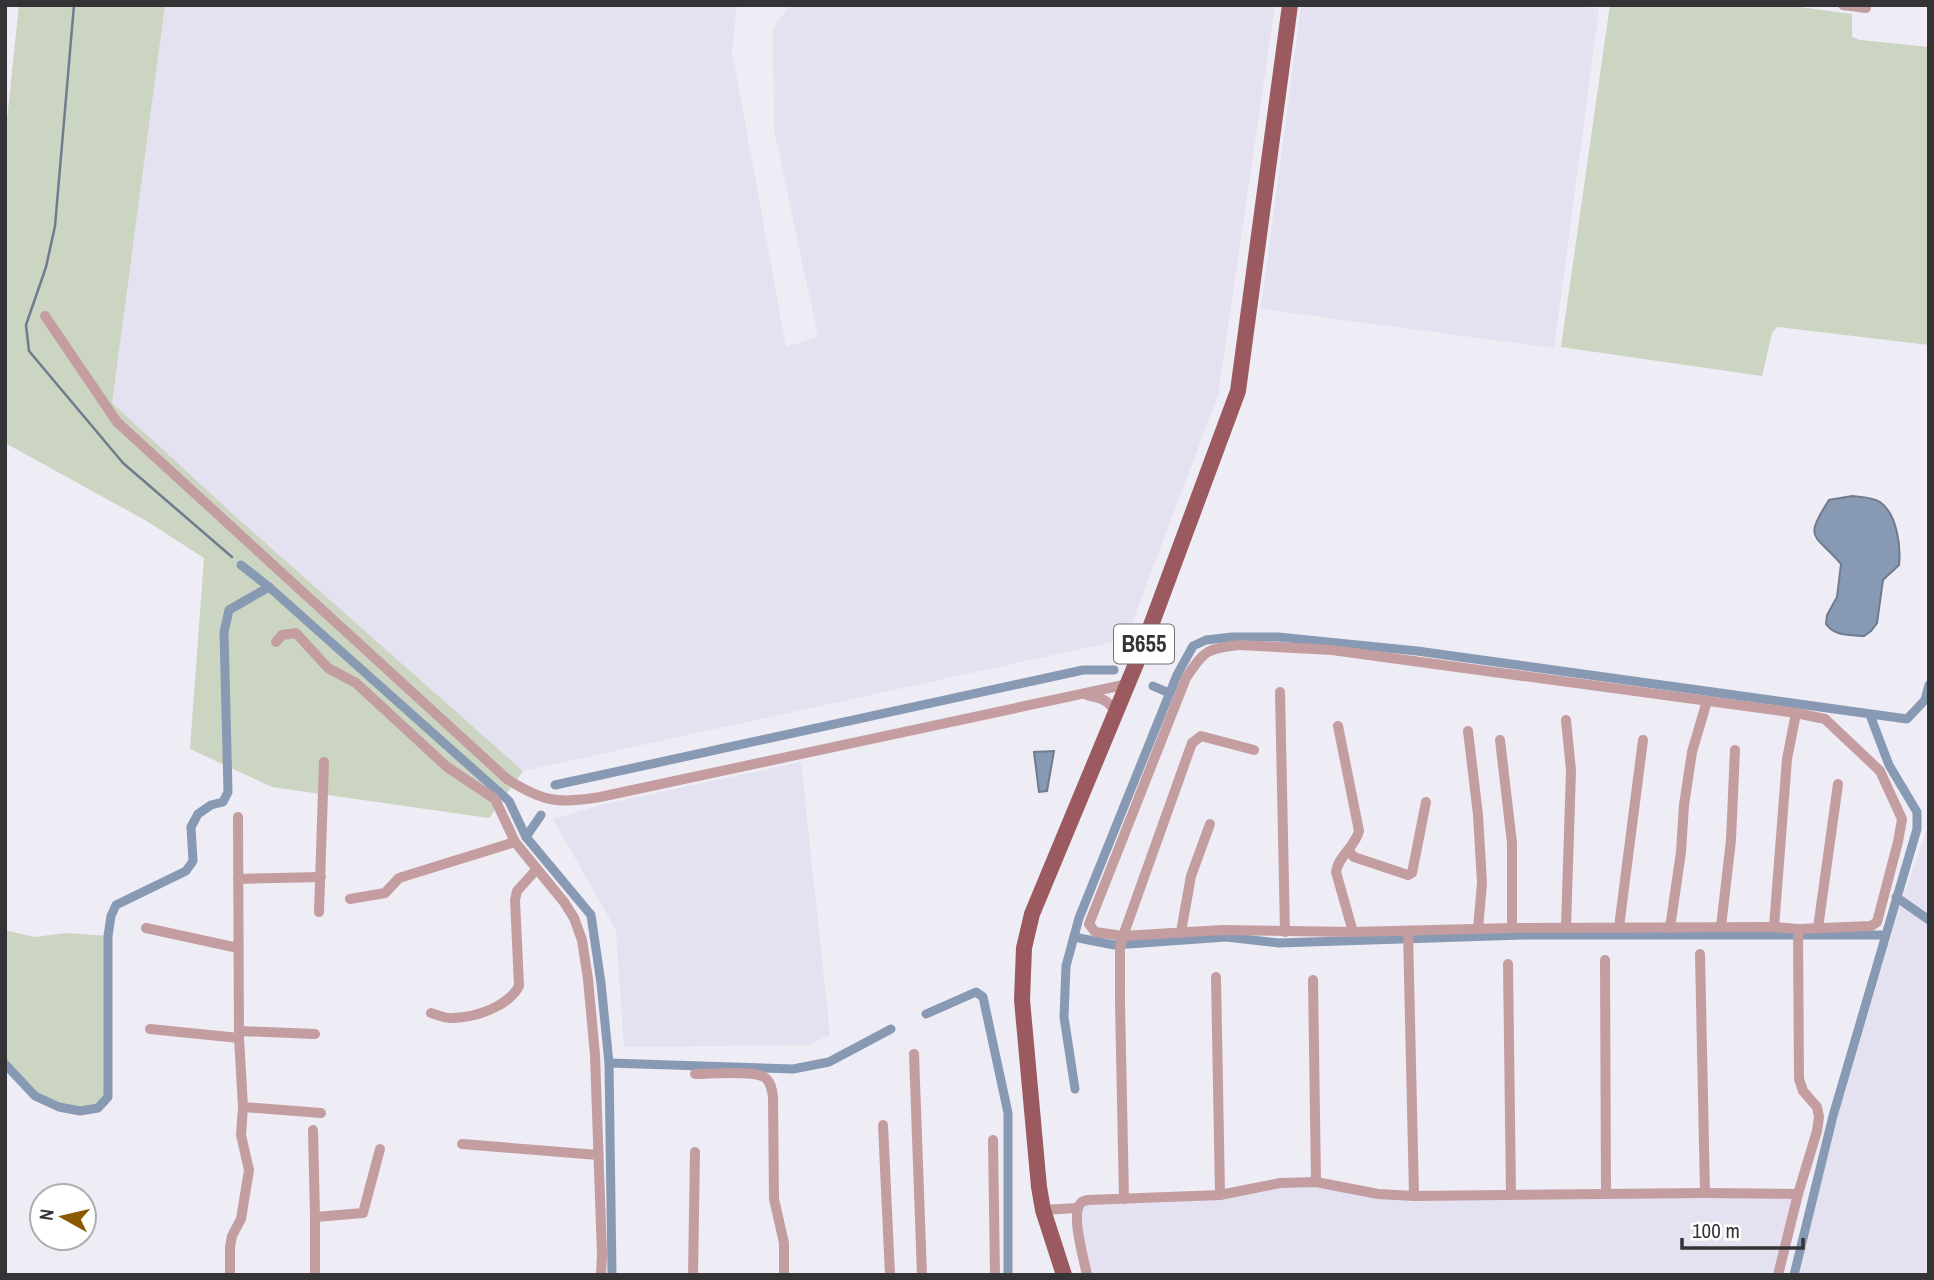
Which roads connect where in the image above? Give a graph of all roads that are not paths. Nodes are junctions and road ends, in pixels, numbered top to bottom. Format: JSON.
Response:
{"nodes":[{"id":1,"x":1290,"y":5,"type":"edge"},
{"id":2,"x":1843,"y":5,"type":"edge"},
{"id":3,"x":1866,"y":8,"type":"dead end"},
{"id":4,"x":45,"y":316,"type":"dead end"},
{"id":5,"x":276,"y":642,"type":"dead end"},
{"id":6,"x":1128,"y":684,"type":"junction"},
{"id":7,"x":1280,"y":692,"type":"dead end"},
{"id":8,"x":1083,"y":694,"type":"junction"},
{"id":9,"x":1707,"y":701,"type":"junction"},
{"id":10,"x":1116,"y":713,"type":"junction"},
{"id":11,"x":1796,"y":713,"type":"junction"},
{"id":12,"x":1566,"y":720,"type":"dead end"},
{"id":13,"x":1338,"y":726,"type":"dead end"},
{"id":14,"x":1468,"y":731,"type":"dead end"},
{"id":15,"x":1500,"y":740,"type":"dead end"},
{"id":16,"x":1643,"y":740,"type":"dead end"},
{"id":17,"x":1254,"y":750,"type":"dead end"},
{"id":18,"x":1735,"y":750,"type":"dead end"},
{"id":19,"x":324,"y":762,"type":"dead end"},
{"id":20,"x":1838,"y":784,"type":"dead end"},
{"id":21,"x":1426,"y":802,"type":"dead end"},
{"id":22,"x":238,"y":817,"type":"dead end"},
{"id":23,"x":1210,"y":824,"type":"dead end"},
{"id":24,"x":515,"y":842,"type":"junction"},
{"id":25,"x":1348,"y":850,"type":"junction"},
{"id":26,"x":536,"y":870,"type":"junction"},
{"id":27,"x":321,"y":877,"type":"junction"},
{"id":28,"x":238,"y":879,"type":"junction"},
{"id":29,"x":350,"y":899,"type":"dead end"},
{"id":30,"x":319,"y":912,"type":"dead end"},
{"id":31,"x":1566,"y":927,"type":"junction"},
{"id":32,"x":1619,"y":927,"type":"junction"},
{"id":33,"x":1721,"y":927,"type":"junction"},
{"id":34,"x":1774,"y":927,"type":"junction"},
{"id":35,"x":146,"y":928,"type":"dead end"},
{"id":36,"x":1512,"y":928,"type":"junction"},
{"id":37,"x":1670,"y":928,"type":"junction"},
{"id":38,"x":1818,"y":928,"type":"junction"},
{"id":39,"x":1478,"y":929,"type":"junction"},
{"id":40,"x":1181,"y":932,"type":"junction"},
{"id":41,"x":1284,"y":932,"type":"junction"},
{"id":42,"x":1353,"y":932,"type":"junction"},
{"id":43,"x":1798,"y":934,"type":"junction"},
{"id":44,"x":1409,"y":937,"type":"junction"},
{"id":45,"x":1122,"y":942,"type":"junction"},
{"id":46,"x":238,"y":948,"type":"junction"},
{"id":47,"x":1700,"y":954,"type":"dead end"},
{"id":48,"x":1605,"y":960,"type":"dead end"},
{"id":49,"x":1508,"y":964,"type":"dead end"},
{"id":50,"x":1216,"y":977,"type":"dead end"},
{"id":51,"x":1313,"y":980,"type":"dead end"},
{"id":52,"x":431,"y":1013,"type":"dead end"},
{"id":53,"x":150,"y":1029,"type":"dead end"},
{"id":54,"x":315,"y":1034,"type":"dead end"},
{"id":55,"x":239,"y":1035,"type":"junction"},
{"id":56,"x":914,"y":1054,"type":"dead end"},
{"id":57,"x":695,"y":1074,"type":"dead end"},
{"id":58,"x":243,"y":1107,"type":"junction"},
{"id":59,"x":321,"y":1113,"type":"dead end"},
{"id":60,"x":883,"y":1125,"type":"dead end"},
{"id":61,"x":313,"y":1130,"type":"dead end"},
{"id":62,"x":993,"y":1140,"type":"dead end"},
{"id":63,"x":462,"y":1144,"type":"dead end"},
{"id":64,"x":380,"y":1149,"type":"dead end"},
{"id":65,"x":695,"y":1152,"type":"dead end"},
{"id":66,"x":598,"y":1155,"type":"junction"},
{"id":67,"x":1316,"y":1182,"type":"junction"},
{"id":68,"x":1606,"y":1193,"type":"junction"},
{"id":69,"x":1705,"y":1193,"type":"junction"},
{"id":70,"x":1511,"y":1194,"type":"junction"},
{"id":71,"x":1798,"y":1194,"type":"junction"},
{"id":72,"x":1220,"y":1195,"type":"junction"},
{"id":73,"x":1414,"y":1196,"type":"junction"},
{"id":74,"x":1124,"y":1199,"type":"junction"},
{"id":75,"x":1077,"y":1208,"type":"junction"},
{"id":76,"x":1043,"y":1210,"type":"junction"},
{"id":77,"x":315,"y":1217,"type":"junction"},
{"id":78,"x":230,"y":1275,"type":"edge"},
{"id":79,"x":314,"y":1275,"type":"edge"},
{"id":80,"x":601,"y":1275,"type":"edge"},
{"id":81,"x":693,"y":1275,"type":"edge"},
{"id":82,"x":784,"y":1275,"type":"edge"},
{"id":83,"x":890,"y":1275,"type":"edge"},
{"id":84,"x":922,"y":1275,"type":"edge"},
{"id":85,"x":995,"y":1275,"type":"edge"},
{"id":86,"x":1064,"y":1275,"type":"edge"},
{"id":87,"x":1087,"y":1275,"type":"edge"},
{"id":88,"x":1778,"y":1275,"type":"edge"}],
"edges":[{"from":1,"to":6,"type":"main road","number":"B655"},
{"from":2,"to":3,"type":"street"},
{"from":4,"to":8,"type":"street"},
{"from":5,"to":24,"type":"street"},
{"from":6,"to":8,"type":"street"},
{"from":6,"to":10,"type":"main road","number":"B655"},
{"from":7,"to":41,"type":"street"},
{"from":8,"to":10,"type":"street"},
{"from":9,"to":11,"type":"street"},
{"from":9,"to":37,"type":"street"},
{"from":9,"to":45,"type":"street"},
{"from":10,"to":76,"type":"main road","number":"B655"},
{"from":11,"to":34,"type":"street"},
{"from":11,"to":38,"type":"street"},
{"from":12,"to":31,"type":"street"},
{"from":13,"to":25,"type":"street"},
{"from":14,"to":39,"type":"street"},
{"from":15,"to":36,"type":"street"},
{"from":16,"to":32,"type":"street"},
{"from":17,"to":45,"type":"street"},
{"from":18,"to":33,"type":"street"},
{"from":19,"to":27,"type":"street"},
{"from":20,"to":38,"type":"street"},
{"from":21,"to":25,"type":"street"},
{"from":22,"to":28,"type":"street"},
{"from":23,"to":40,"type":"street"},
{"from":24,"to":26,"type":"street"},
{"from":24,"to":29,"type":"street"},
{"from":25,"to":42,"type":"street"},
{"from":26,"to":52,"type":"street"},
{"from":26,"to":66,"type":"street"},
{"from":27,"to":28,"type":"street"},
{"from":27,"to":30,"type":"street"},
{"from":28,"to":46,"type":"street"},
{"from":31,"to":32,"type":"street"},
{"from":31,"to":36,"type":"street"},
{"from":32,"to":37,"type":"street"},
{"from":33,"to":34,"type":"street"},
{"from":33,"to":37,"type":"street"},
{"from":34,"to":43,"type":"street"},
{"from":35,"to":46,"type":"street"},
{"from":36,"to":39,"type":"street"},
{"from":38,"to":43,"type":"street"},
{"from":39,"to":44,"type":"street"},
{"from":40,"to":41,"type":"street"},
{"from":40,"to":45,"type":"street"},
{"from":41,"to":42,"type":"street"},
{"from":42,"to":44,"type":"street"},
{"from":43,"to":71,"type":"street"},
{"from":44,"to":73,"type":"street"},
{"from":45,"to":74,"type":"street"},
{"from":46,"to":55,"type":"street"},
{"from":47,"to":69,"type":"street"},
{"from":48,"to":68,"type":"street"},
{"from":49,"to":70,"type":"street"},
{"from":50,"to":72,"type":"street"},
{"from":51,"to":67,"type":"street"},
{"from":53,"to":55,"type":"street"},
{"from":54,"to":55,"type":"street"},
{"from":55,"to":58,"type":"street"},
{"from":56,"to":84,"type":"street"},
{"from":57,"to":82,"type":"street"},
{"from":58,"to":59,"type":"street"},
{"from":58,"to":78,"type":"street"},
{"from":60,"to":83,"type":"street"},
{"from":61,"to":77,"type":"street"},
{"from":62,"to":85,"type":"street"},
{"from":63,"to":66,"type":"street"},
{"from":64,"to":77,"type":"street"},
{"from":65,"to":81,"type":"street"},
{"from":66,"to":80,"type":"street"},
{"from":67,"to":72,"type":"street"},
{"from":67,"to":73,"type":"street"},
{"from":68,"to":69,"type":"street"},
{"from":68,"to":70,"type":"street"},
{"from":69,"to":71,"type":"street"},
{"from":70,"to":73,"type":"street"},
{"from":71,"to":88,"type":"street"},
{"from":72,"to":74,"type":"street"},
{"from":74,"to":75,"type":"street"},
{"from":75,"to":76,"type":"street"},
{"from":75,"to":87,"type":"street"},
{"from":76,"to":86,"type":"main road","number":"B655"},
{"from":77,"to":79,"type":"street"}]}
